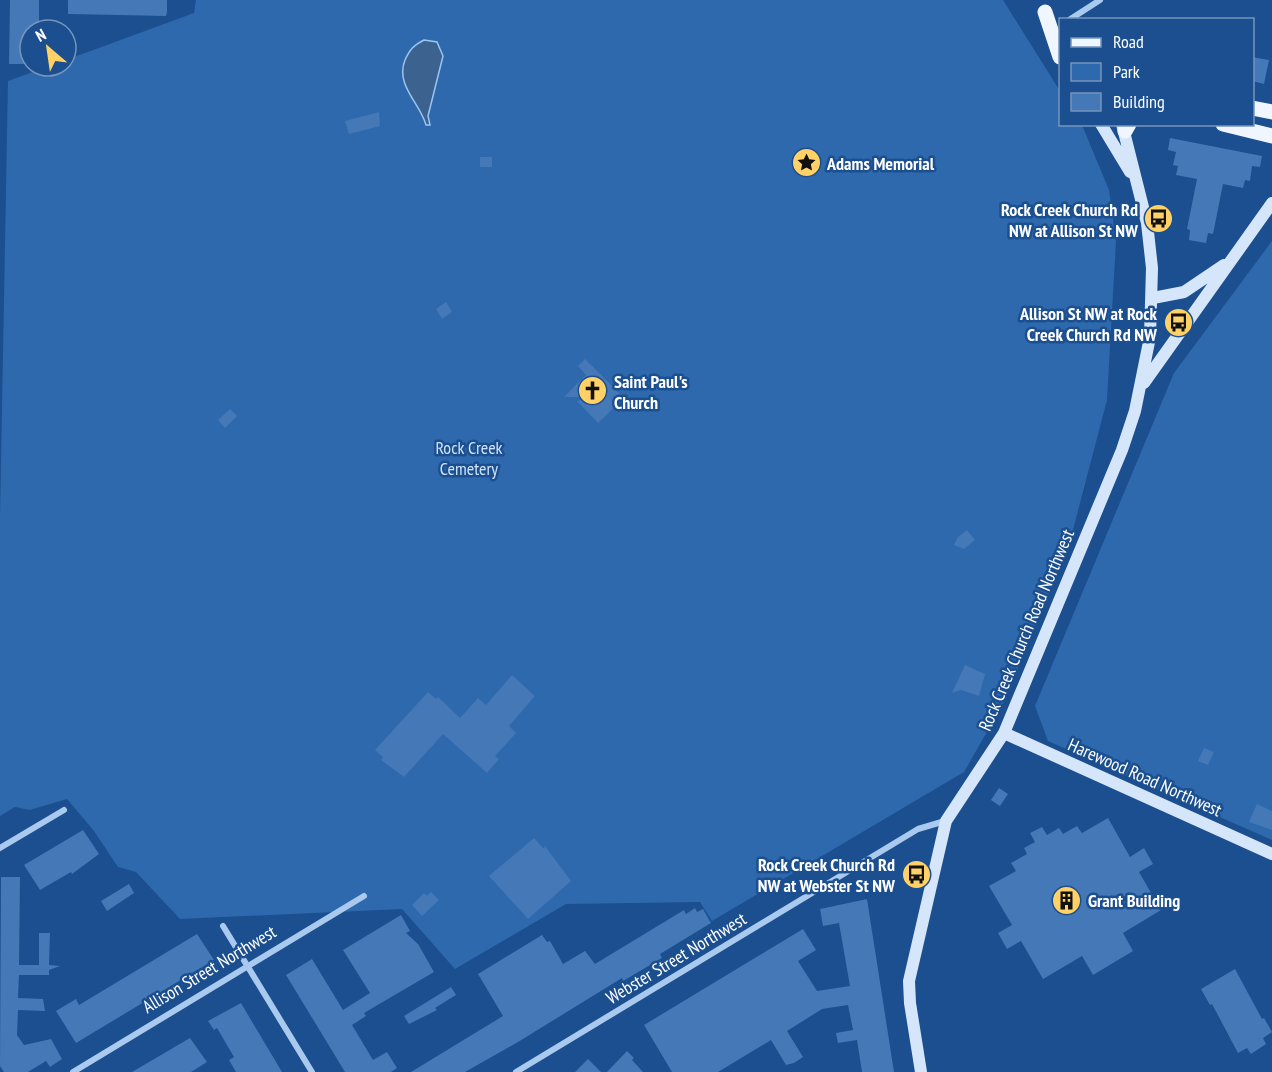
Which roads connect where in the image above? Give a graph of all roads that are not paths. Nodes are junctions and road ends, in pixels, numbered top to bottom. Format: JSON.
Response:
{"nodes":[{"id":1,"x":1100,"y":0,"type":"edge"},
{"id":2,"x":1041,"y":6,"type":"edge"},
{"id":3,"x":1074,"y":18,"type":"edge"},
{"id":4,"x":1059,"y":28,"type":"edge"},
{"id":5,"x":1254,"y":108,"type":"edge"},
{"id":6,"x":1272,"y":112,"type":"edge"},
{"id":7,"x":1102,"y":126,"type":"edge"},
{"id":8,"x":1231,"y":126,"type":"edge"},
{"id":9,"x":1125,"y":127,"type":"edge"},
{"id":10,"x":1272,"y":129,"type":"edge"},
{"id":11,"x":1272,"y":136,"type":"edge"},
{"id":12,"x":1139,"y":193,"type":"junction"},
{"id":13,"x":1272,"y":202,"type":"edge"},
{"id":14,"x":1233,"y":256,"type":"junction"},
{"id":15,"x":1153,"y":298,"type":"junction"},
{"id":16,"x":1141,"y":387,"type":"junction"},
{"id":17,"x":1004,"y":733,"type":"junction"},
{"id":18,"x":64,"y":810,"type":"dead end"},
{"id":19,"x":946,"y":821,"type":"junction"},
{"id":20,"x":0,"y":848,"type":"edge"},
{"id":21,"x":1272,"y":854,"type":"edge"},
{"id":22,"x":364,"y":896,"type":"dead end"},
{"id":23,"x":223,"y":926,"type":"dead end"},
{"id":24,"x":248,"y":966,"type":"junction"},
{"id":25,"x":527,"y":1065,"type":"junction"},
{"id":26,"x":73,"y":1072,"type":"edge"},
{"id":27,"x":312,"y":1072,"type":"edge"},
{"id":28,"x":516,"y":1072,"type":"edge"},
{"id":29,"x":532,"y":1072,"type":"edge"},
{"id":30,"x":921,"y":1072,"type":"edge"}],
"edges":[{"from":1,"to":3,"type":"street"},
{"from":2,"to":4,"type":"main road"},
{"from":5,"to":6,"type":"main road"},
{"from":7,"to":12,"type":"street","name":"Rock Creek Church Road Northwest"},
{"from":8,"to":10,"type":"main road"},
{"from":8,"to":11,"type":"main road"},
{"from":9,"to":12,"type":"street","name":"Rock Creek Church Road Northwest"},
{"from":12,"to":15,"type":"street","name":"Rock Creek Church Road Northwest"},
{"from":13,"to":14,"type":"street"},
{"from":14,"to":15,"type":"street"},
{"from":14,"to":16,"type":"street"},
{"from":15,"to":16,"type":"street","name":"Rock Creek Church Road Northwest"},
{"from":16,"to":17,"type":"street","name":"Rock Creek Church Road Northwest"},
{"from":17,"to":19,"type":"street","name":"Rock Creek Church Road Northwest"},
{"from":17,"to":21,"type":"street","name":"Harewood Road Northwest"},
{"from":18,"to":20,"type":"street"},
{"from":19,"to":25,"type":"street","name":"Webster Street Northwest"},
{"from":19,"to":30,"type":"street","name":"Rock Creek Church Road Northwest"},
{"from":22,"to":24,"type":"street","name":"Allison Street Northwest"},
{"from":23,"to":24,"type":"street"},
{"from":24,"to":26,"type":"street","name":"Allison Street Northwest"},
{"from":24,"to":27,"type":"street"},
{"from":25,"to":28,"type":"street","name":"Webster Street Northwest"},
{"from":25,"to":29,"type":"street"}]}
